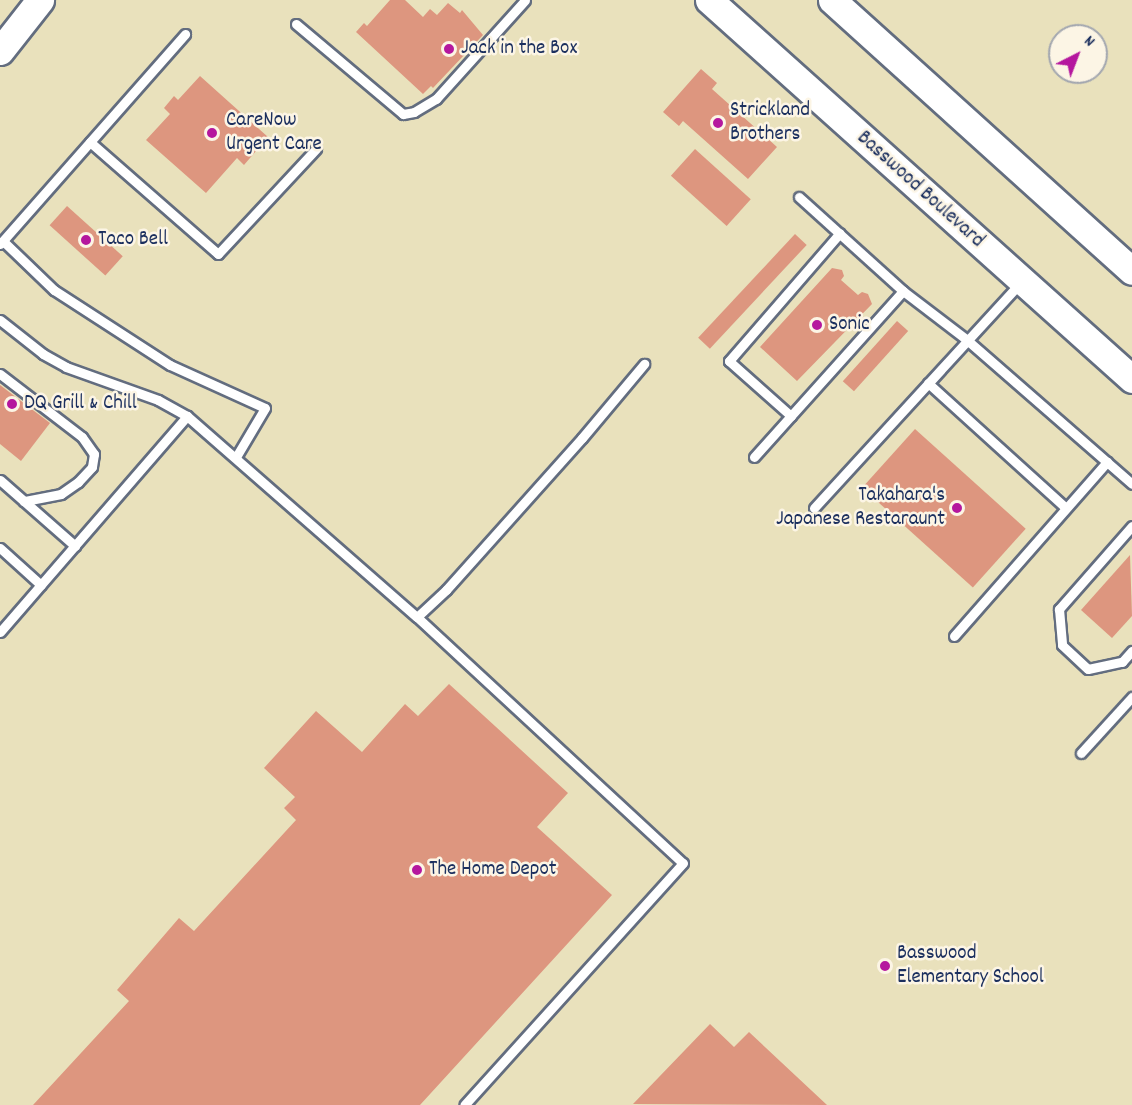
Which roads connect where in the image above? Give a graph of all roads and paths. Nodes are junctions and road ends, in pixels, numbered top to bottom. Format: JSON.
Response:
{"nodes":[{"id":1,"x":40,"y":0,"type":"edge"},
{"id":2,"x":525,"y":0,"type":"edge"},
{"id":3,"x":709,"y":0,"type":"edge"},
{"id":4,"x":832,"y":0,"type":"edge"},
{"id":5,"x":296,"y":24,"type":"dead end"},
{"id":6,"x":185,"y":34,"type":"dead end"},
{"id":7,"x":0,"y":51,"type":"edge"},
{"id":8,"x":90,"y":142,"type":"junction"},
{"id":9,"x":316,"y":149,"type":"dead end"},
{"id":10,"x":799,"y":196,"type":"dead end"},
{"id":11,"x":840,"y":233,"type":"junction"},
{"id":12,"x":1,"y":242,"type":"edge"},
{"id":13,"x":1132,"y":271,"type":"edge"},
{"id":14,"x":1022,"y":281,"type":"junction"},
{"id":15,"x":903,"y":291,"type":"junction"},
{"id":16,"x":0,"y":320,"type":"edge"},
{"id":17,"x":967,"y":340,"type":"junction"},
{"id":18,"x":644,"y":364,"type":"dead end"},
{"id":19,"x":0,"y":374,"type":"edge"},
{"id":20,"x":1132,"y":379,"type":"edge"},
{"id":21,"x":928,"y":383,"type":"junction"},
{"id":22,"x":187,"y":416,"type":"junction"},
{"id":23,"x":791,"y":416,"type":"junction"},
{"id":24,"x":236,"y":457,"type":"junction"},
{"id":25,"x":754,"y":457,"type":"dead end"},
{"id":26,"x":1107,"y":462,"type":"junction"},
{"id":27,"x":0,"y":480,"type":"edge"},
{"id":28,"x":1132,"y":484,"type":"edge"},
{"id":29,"x":24,"y":501,"type":"junction"},
{"id":30,"x":814,"y":508,"type":"dead end"},
{"id":31,"x":1066,"y":508,"type":"junction"},
{"id":32,"x":1132,"y":526,"type":"edge"},
{"id":33,"x":75,"y":546,"type":"junction"},
{"id":34,"x":0,"y":548,"type":"edge"},
{"id":35,"x":41,"y":585,"type":"junction"},
{"id":36,"x":417,"y":617,"type":"junction"},
{"id":37,"x":0,"y":632,"type":"edge"},
{"id":38,"x":954,"y":636,"type":"dead end"},
{"id":39,"x":1132,"y":651,"type":"edge"},
{"id":40,"x":1132,"y":697,"type":"edge"},
{"id":41,"x":1081,"y":753,"type":"dead end"},
{"id":42,"x":464,"y":1105,"type":"edge"}],
"edges":[{"from":1,"to":7,"type":"main road"},
{"from":2,"to":5,"type":"lane"},
{"from":3,"to":14,"type":"main road","name":"Basswood Boulevard"},
{"from":4,"to":13,"type":"main road"},
{"from":6,"to":8,"type":"lane"},
{"from":8,"to":9,"type":"lane"},
{"from":8,"to":12,"type":"lane"},
{"from":10,"to":11,"type":"lane"},
{"from":11,"to":15,"type":"lane"},
{"from":11,"to":23,"type":"lane"},
{"from":12,"to":24,"type":"lane"},
{"from":14,"to":17,"type":"lane"},
{"from":14,"to":20,"type":"main road","name":"Basswood Boulevard"},
{"from":15,"to":17,"type":"lane"},
{"from":15,"to":23,"type":"lane"},
{"from":16,"to":22,"type":"lane"},
{"from":17,"to":21,"type":"lane"},
{"from":17,"to":26,"type":"lane"},
{"from":18,"to":36,"type":"lane"},
{"from":19,"to":29,"type":"lane"},
{"from":21,"to":30,"type":"lane"},
{"from":21,"to":31,"type":"lane"},
{"from":22,"to":24,"type":"lane"},
{"from":22,"to":33,"type":"lane"},
{"from":23,"to":25,"type":"lane"},
{"from":24,"to":36,"type":"lane"},
{"from":26,"to":28,"type":"lane"},
{"from":26,"to":31,"type":"lane"},
{"from":27,"to":29,"type":"lane"},
{"from":29,"to":33,"type":"lane"},
{"from":31,"to":38,"type":"lane"},
{"from":32,"to":39,"type":"lane"},
{"from":33,"to":35,"type":"lane"},
{"from":34,"to":35,"type":"lane"},
{"from":35,"to":37,"type":"lane"},
{"from":36,"to":42,"type":"lane"},
{"from":40,"to":41,"type":"lane"}]}
